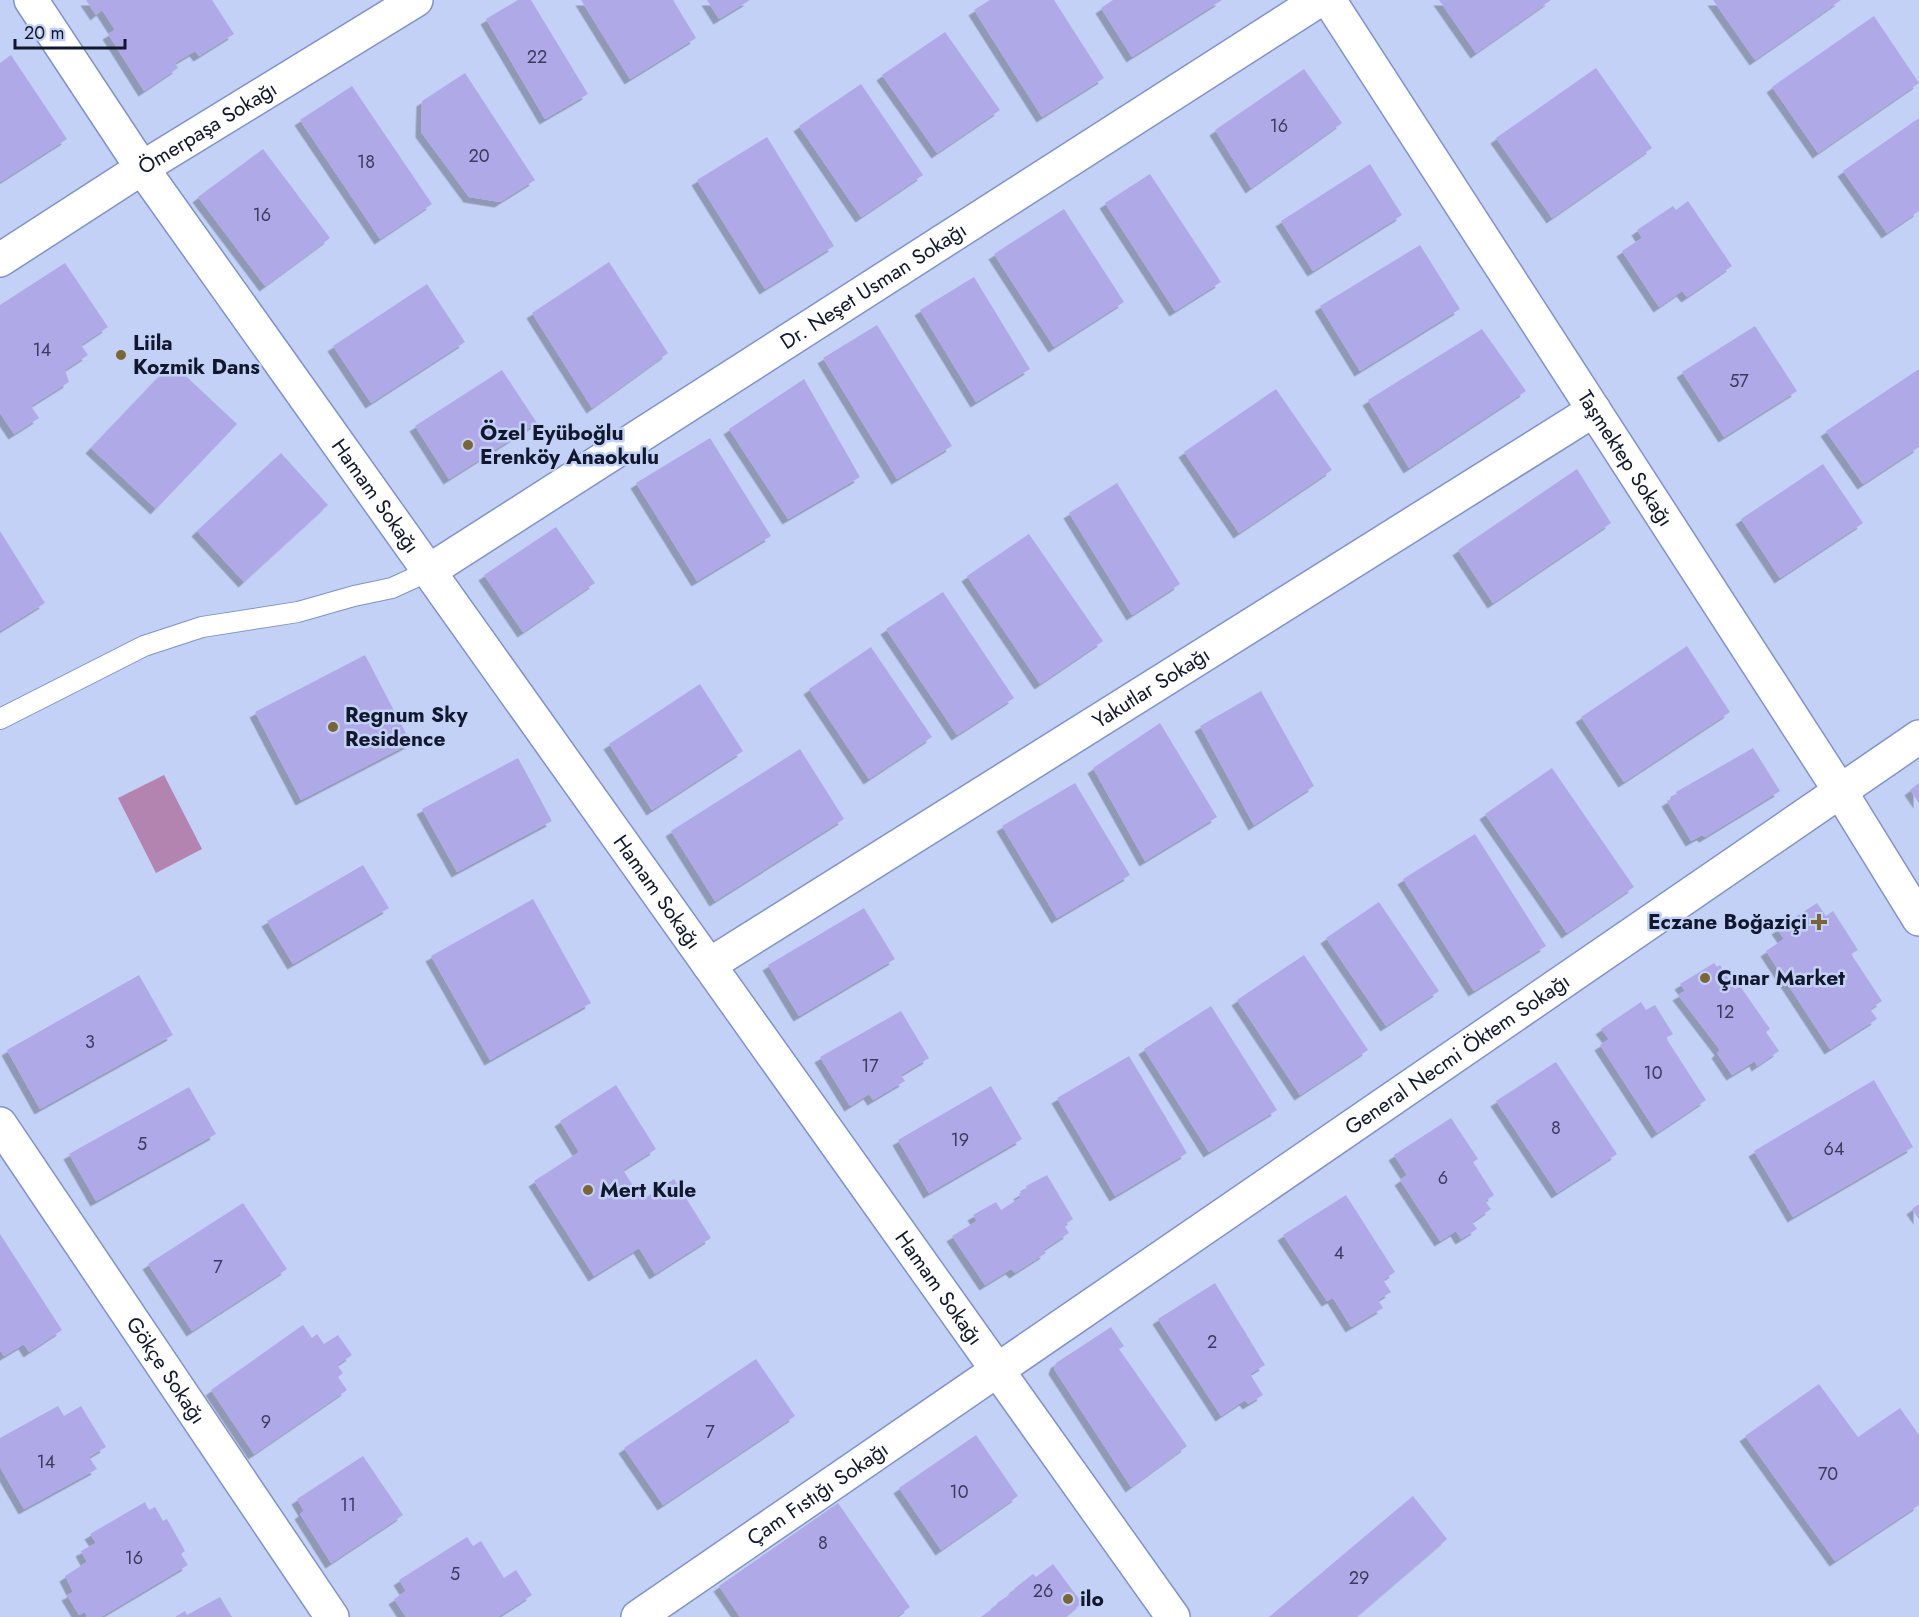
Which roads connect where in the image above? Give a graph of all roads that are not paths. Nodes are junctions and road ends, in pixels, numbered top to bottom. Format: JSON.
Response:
{"nodes":[{"id":1,"x":31,"y":0,"type":"edge"},
{"id":2,"x":416,"y":0,"type":"edge"},
{"id":3,"x":1319,"y":0,"type":"edge"},
{"id":4,"x":1329,"y":0,"type":"edge"},
{"id":5,"x":142,"y":168,"type":"junction"},
{"id":6,"x":0,"y":260,"type":"edge"},
{"id":7,"x":1594,"y":410,"type":"junction"},
{"id":8,"x":429,"y":571,"type":"junction"},
{"id":9,"x":0,"y":718,"type":"edge"},
{"id":10,"x":1919,"y":737,"type":"edge"},
{"id":11,"x":1840,"y":791,"type":"junction"},
{"id":12,"x":1919,"y":919,"type":"edge"},
{"id":13,"x":709,"y":965,"type":"junction"},
{"id":14,"x":0,"y":1124,"type":"edge"},
{"id":15,"x":998,"y":1370,"type":"junction"},
{"id":16,"x":332,"y":1617,"type":"edge"},
{"id":17,"x":638,"y":1617,"type":"edge"},
{"id":18,"x":1173,"y":1617,"type":"edge"}],
"edges":[{"from":1,"to":5,"type":"street","name":"Hamam Sokağı"},
{"from":2,"to":5,"type":"street","name":"Ömerpaşa Sokağı"},
{"from":3,"to":8,"type":"street","name":"Dr. Neşet Usman Sokağı"},
{"from":4,"to":7,"type":"street","name":"Taşmektep Sokağı"},
{"from":5,"to":6,"type":"street","name":"Ömerpaşa Sokağı"},
{"from":5,"to":8,"type":"street","name":"Hamam Sokağı"},
{"from":7,"to":11,"type":"street","name":"Taşmektep Sokağı"},
{"from":7,"to":13,"type":"street","name":"Yakutlar Sokağı"},
{"from":8,"to":9,"type":"lane"},
{"from":8,"to":13,"type":"street","name":"Hamam Sokağı"},
{"from":10,"to":11,"type":"street","name":"General Necmi Öktem Sokağı"},
{"from":11,"to":12,"type":"street","name":"Taşmektep Sokağı"},
{"from":11,"to":15,"type":"street","name":"General Necmi Öktem Sokağı"},
{"from":13,"to":15,"type":"street","name":"Hamam Sokağı"},
{"from":14,"to":16,"type":"street","name":"Gökçe Sokağı"},
{"from":15,"to":17,"type":"street","name":"Çam Fıstığı Sokağı"},
{"from":15,"to":18,"type":"street","name":"Hamam Sokağı"}]}
